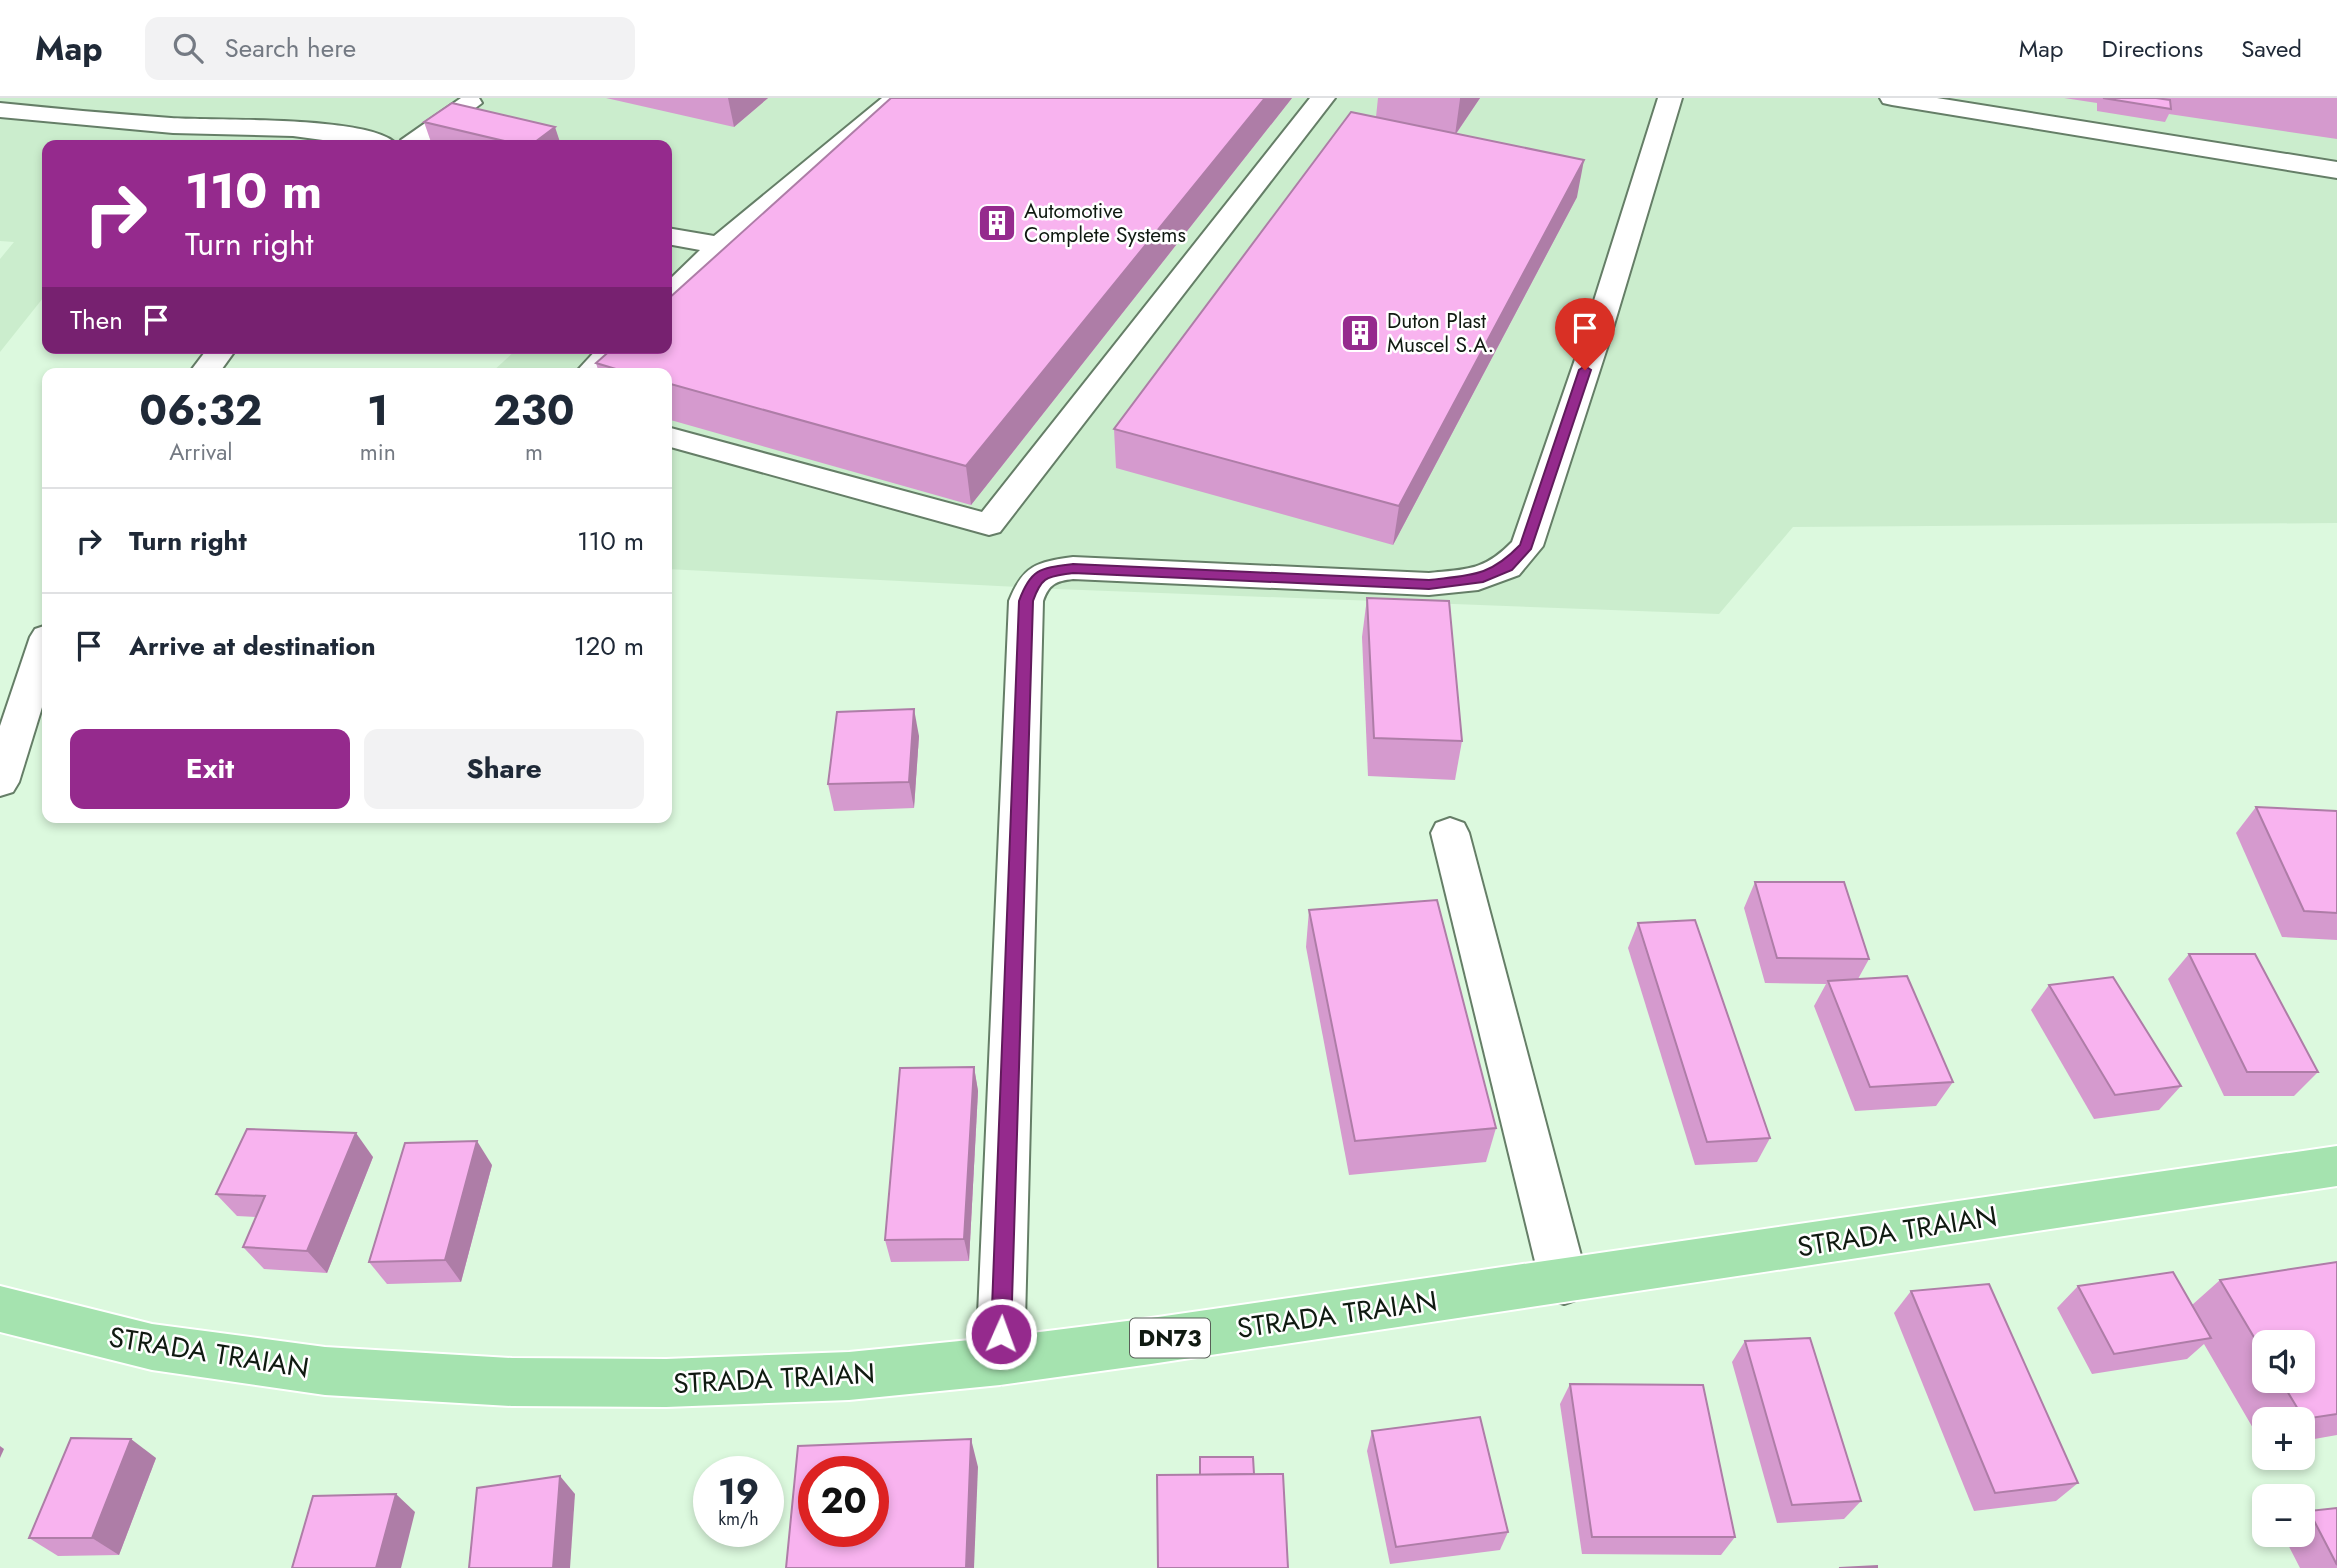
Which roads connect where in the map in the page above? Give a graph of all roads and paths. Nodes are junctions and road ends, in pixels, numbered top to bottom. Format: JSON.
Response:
{"nodes":[{"id":1,"x":125,"y":98,"type":"edge"},
{"id":2,"x":897,"y":98,"type":"edge"},
{"id":3,"x":1322,"y":98,"type":"edge"},
{"id":4,"x":1670,"y":98,"type":"edge"},
{"id":5,"x":1892,"y":98,"type":"edge"},
{"id":6,"x":461,"y":100,"type":"edge"},
{"id":7,"x":0,"y":110,"type":"edge"},
{"id":8,"x":116,"y":122,"type":"junction"},
{"id":9,"x":198,"y":127,"type":"junction"},
{"id":10,"x":98,"y":140,"type":"edge"},
{"id":11,"x":373,"y":140,"type":"edge"},
{"id":12,"x":416,"y":140,"type":"edge"},
{"id":13,"x":2337,"y":170,"type":"edge"},
{"id":14,"x":672,"y":237,"type":"edge"},
{"id":15,"x":720,"y":245,"type":"junction"},
{"id":16,"x":672,"y":293,"type":"edge"},
{"id":17,"x":218,"y":354,"type":"edge"},
{"id":18,"x":609,"y":354,"type":"edge"},
{"id":19,"x":208,"y":368,"type":"edge"},
{"id":20,"x":595,"y":368,"type":"edge"},
{"id":21,"x":672,"y":437,"type":"edge"},
{"id":22,"x":42,"y":652,"type":"edge"},
{"id":23,"x":0,"y":782,"type":"edge"},
{"id":24,"x":1451,"y":833,"type":"dead end"},
{"id":25,"x":2337,"y":1166,"type":"edge"},
{"id":26,"x":1564,"y":1282,"type":"junction"},
{"id":27,"x":0,"y":1309,"type":"edge"},
{"id":28,"x":1000,"y":1361,"type":"junction"}],
"edges":[{"from":1,"to":9,"type":"street"},
{"from":2,"to":15,"type":"street"},
{"from":3,"to":21,"type":"street"},
{"from":4,"to":28,"type":"street"},
{"from":5,"to":13,"type":"street"},
{"from":6,"to":12,"type":"street"},
{"from":7,"to":8,"type":"street"},
{"from":8,"to":9,"type":"street"},
{"from":8,"to":10,"type":"street"},
{"from":9,"to":11,"type":"street"},
{"from":14,"to":15,"type":"street"},
{"from":15,"to":16,"type":"street"},
{"from":17,"to":19,"type":"street"},
{"from":18,"to":20,"type":"street"},
{"from":22,"to":23,"type":"street"},
{"from":24,"to":26,"type":"street"},
{"from":25,"to":26,"type":"main road","name":"STRADA TRAIAN","number":"DN73"},
{"from":26,"to":28,"type":"main road","name":"STRADA TRAIAN","number":"DN73"},
{"from":27,"to":28,"type":"main road","name":"STRADA TRAIAN","number":"DN73"}]}
